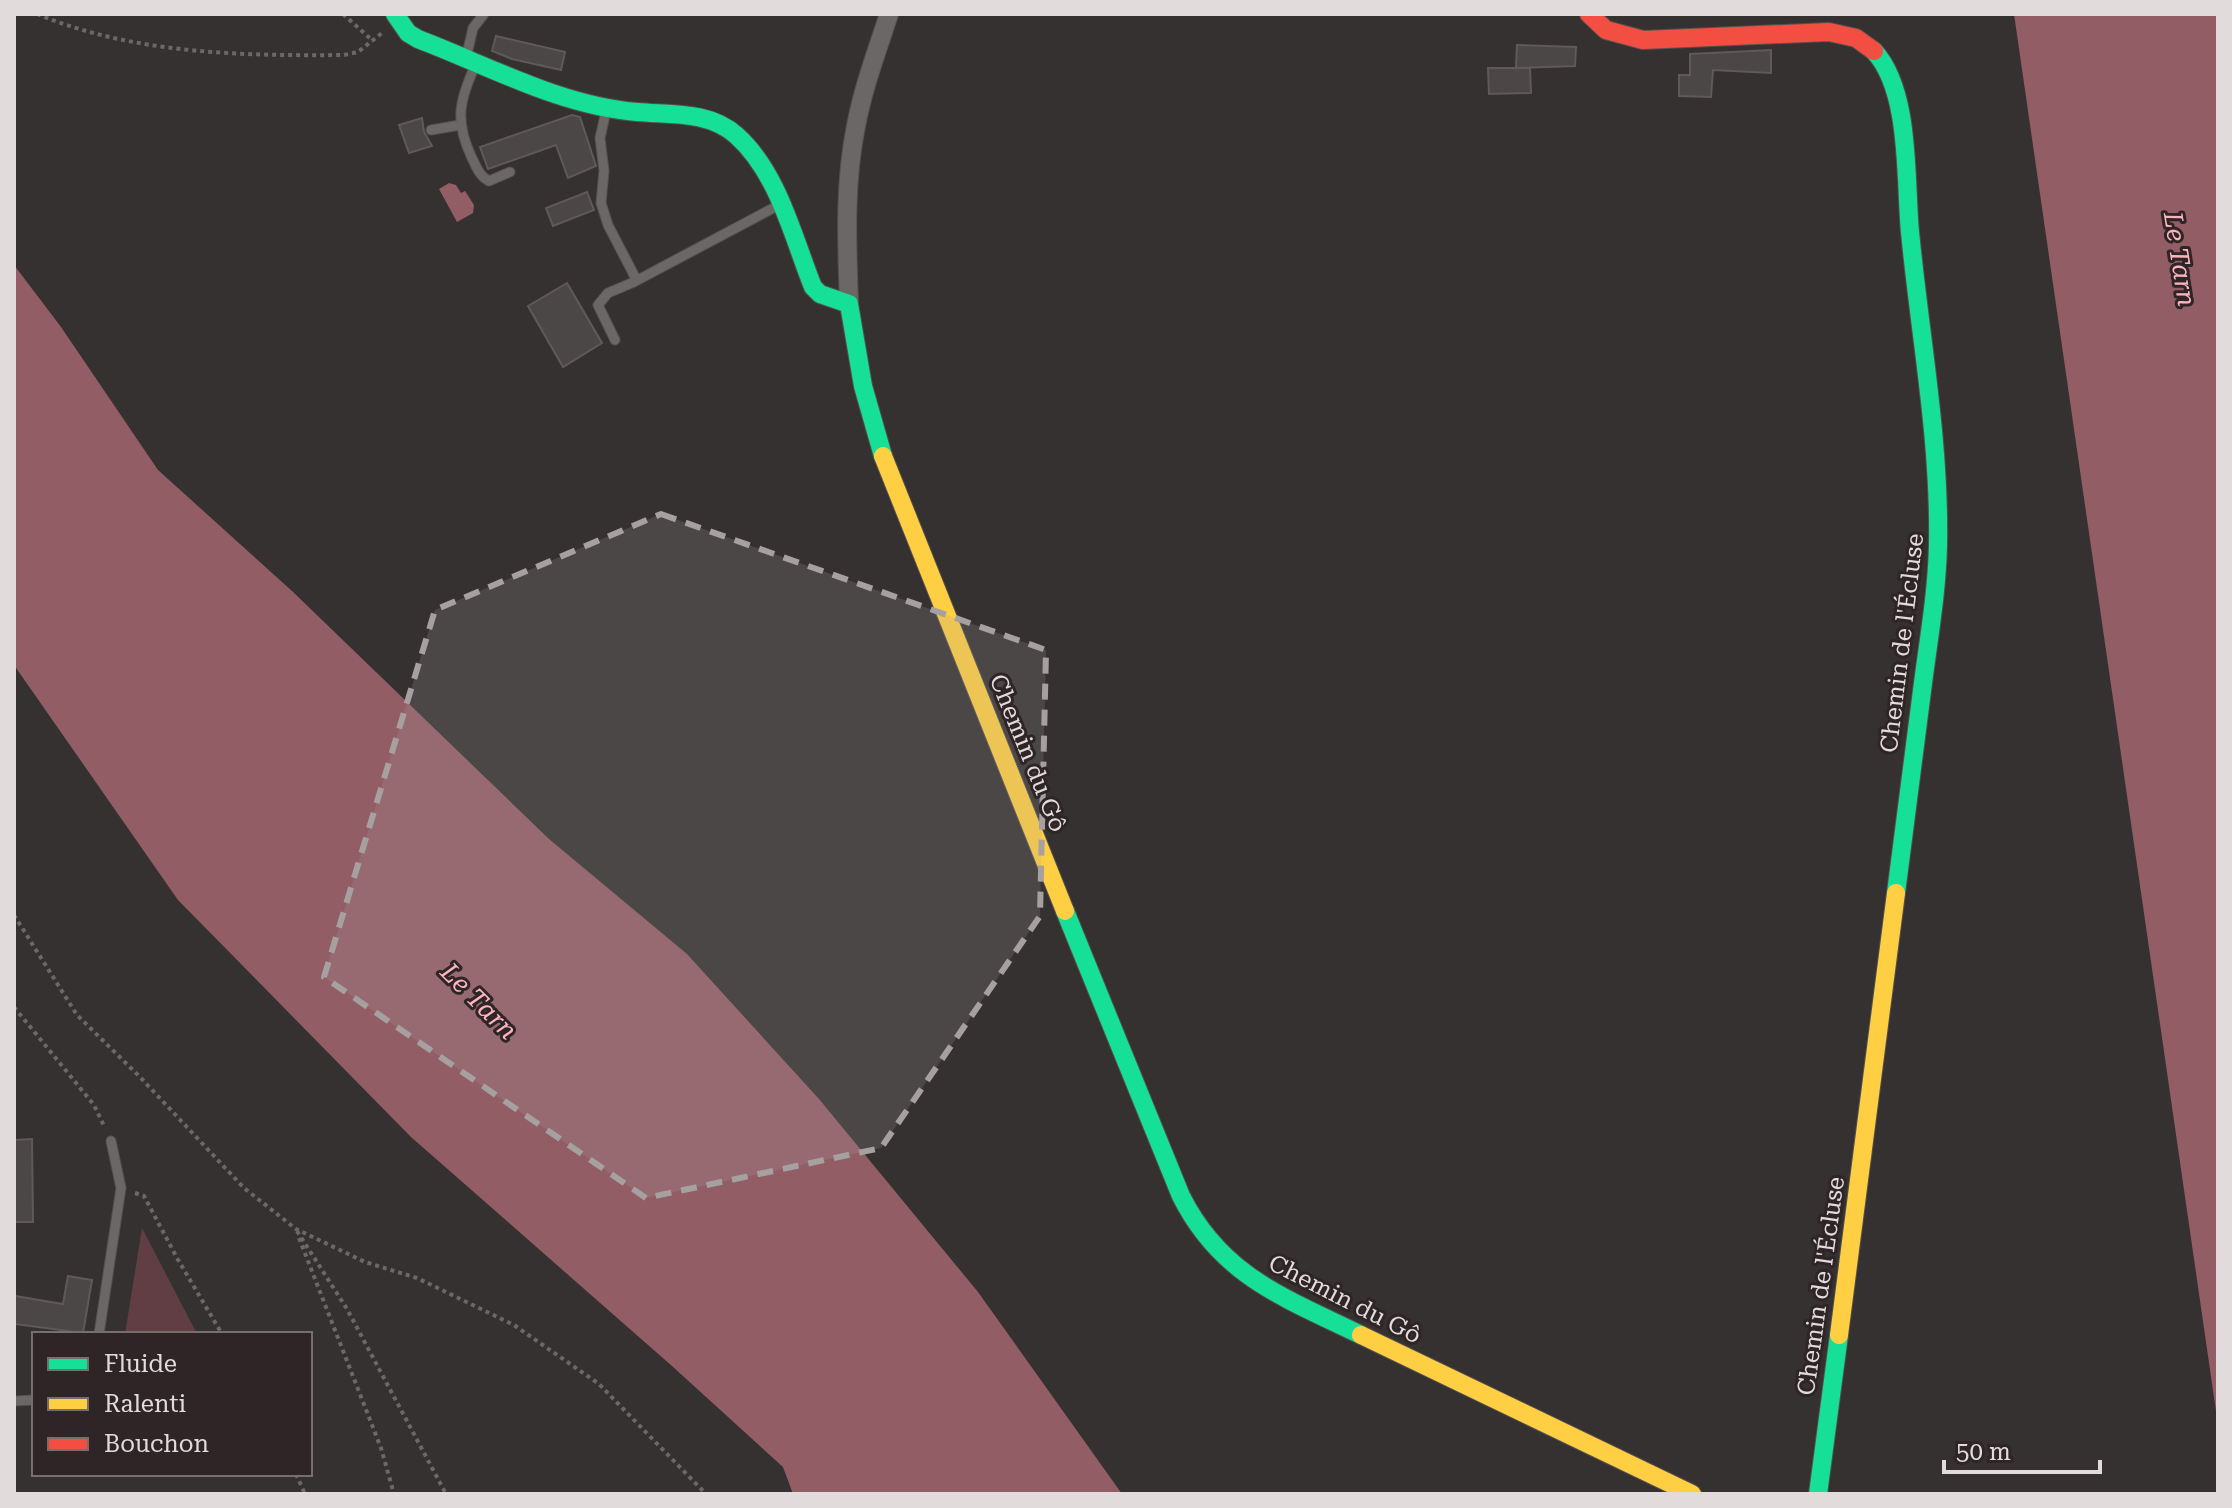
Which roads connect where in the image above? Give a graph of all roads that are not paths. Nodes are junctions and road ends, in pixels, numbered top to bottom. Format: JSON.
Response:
{"nodes":[{"id":1,"x":484,"y":14,"type":"edge"},
{"id":2,"x":889,"y":14,"type":"edge"},
{"id":3,"x":1589,"y":14,"type":"edge"},
{"id":4,"x":395,"y":15,"type":"edge"},
{"id":5,"x":471,"y":60,"type":"junction"},
{"id":6,"x":608,"y":108,"type":"junction"},
{"id":7,"x":460,"y":125,"type":"junction"},
{"id":8,"x":431,"y":130,"type":"dead end"},
{"id":9,"x":510,"y":172,"type":"dead end"},
{"id":10,"x":779,"y":205,"type":"junction"},
{"id":11,"x":634,"y":282,"type":"junction"},
{"id":12,"x":849,"y":304,"type":"junction"},
{"id":13,"x":615,"y":340,"type":"dead end"},
{"id":14,"x":111,"y":1141,"type":"road end"},
{"id":15,"x":99,"y":1332,"type":"edge"},
{"id":16,"x":1692,"y":1494,"type":"edge"},
{"id":17,"x":1818,"y":1494,"type":"edge"}],
"edges":[{"from":1,"to":5,"type":"lane"},
{"from":2,"to":12,"type":"street"},
{"from":3,"to":17,"type":"street","name":"Chemin de l'Écluse"},
{"from":4,"to":5,"type":"street"},
{"from":5,"to":6,"type":"street"},
{"from":5,"to":7,"type":"lane"},
{"from":6,"to":10,"type":"street"},
{"from":6,"to":11,"type":"lane"},
{"from":7,"to":8,"type":"lane"},
{"from":7,"to":9,"type":"lane"},
{"from":10,"to":11,"type":"lane"},
{"from":10,"to":12,"type":"street"},
{"from":11,"to":13,"type":"lane"},
{"from":12,"to":16,"type":"street","name":"Chemin du Gô"},
{"from":14,"to":15,"type":"lane"}]}
